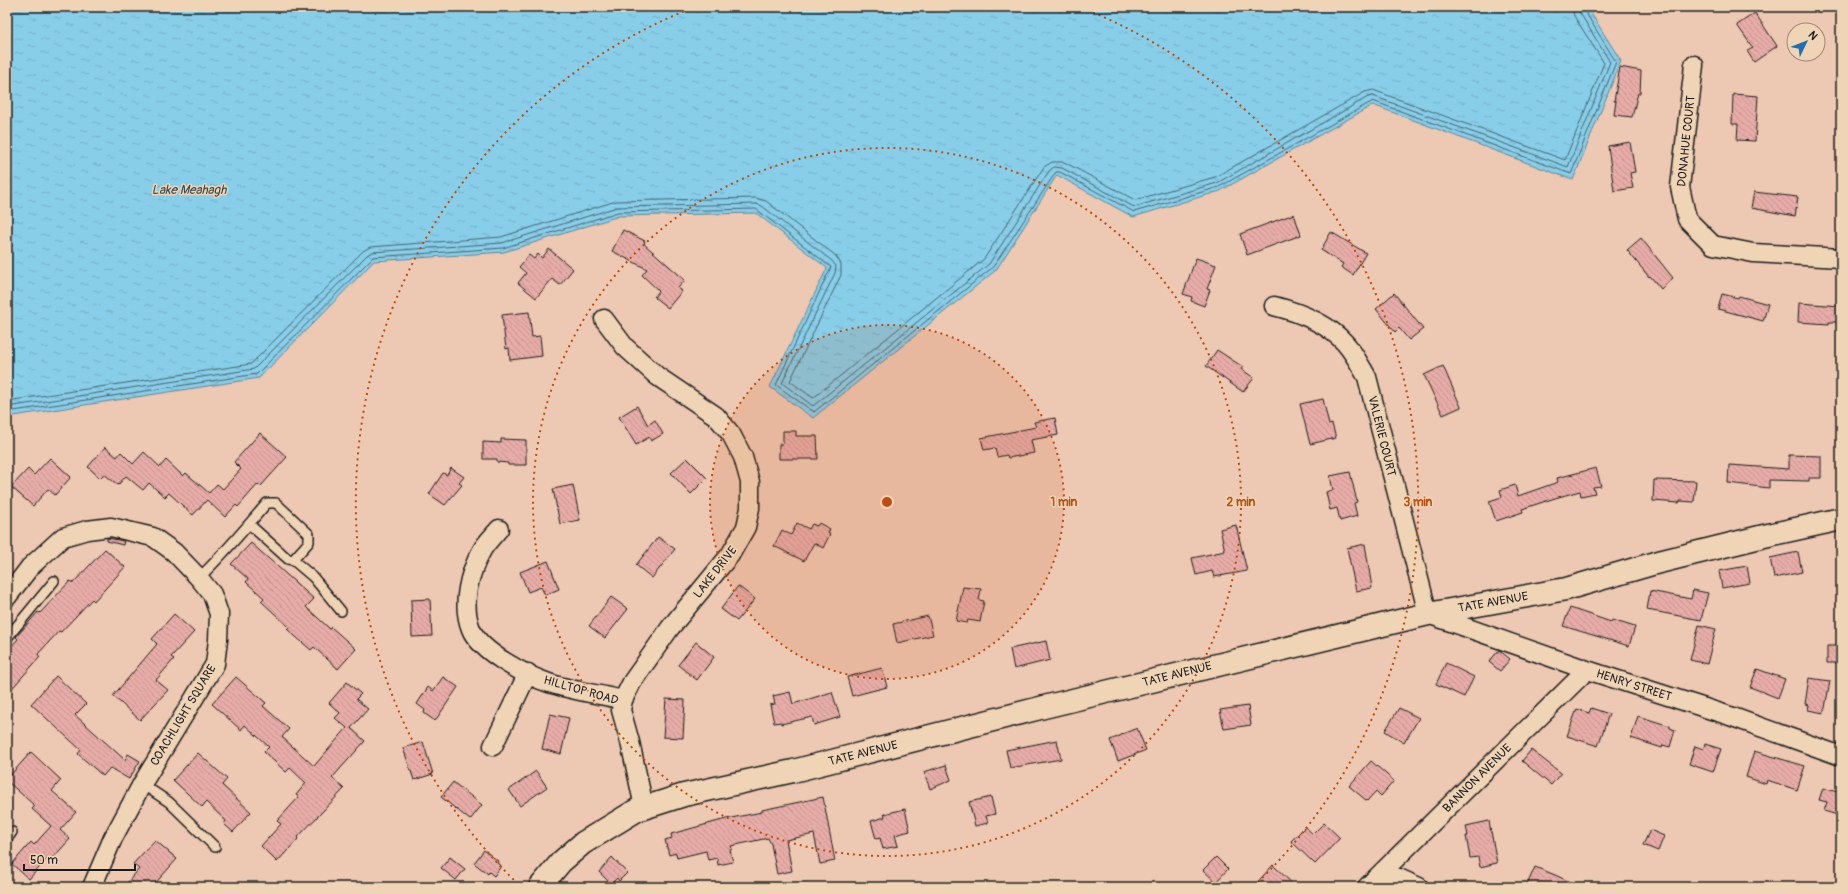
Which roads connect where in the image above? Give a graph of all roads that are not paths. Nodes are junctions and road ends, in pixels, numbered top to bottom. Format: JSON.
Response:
{"nodes":[{"id":1,"x":1694,"y":65,"type":"dead end"},
{"id":2,"x":1841,"y":258,"type":"edge"},
{"id":3,"x":1274,"y":306,"type":"dead end"},
{"id":4,"x":604,"y":319,"type":"dead end"},
{"id":5,"x":1841,"y":519,"type":"edge"},
{"id":6,"x":249,"y":524,"type":"junction"},
{"id":7,"x":499,"y":529,"type":"dead end"},
{"id":8,"x":293,"y":560,"type":"junction"},
{"id":9,"x":200,"y":578,"type":"junction"},
{"id":10,"x":54,"y":581,"type":"dead end"},
{"id":11,"x":7,"y":597,"type":"edge"},
{"id":12,"x":341,"y":611,"type":"dead end"},
{"id":13,"x":1428,"y":614,"type":"junction"},
{"id":14,"x":7,"y":638,"type":"edge"},
{"id":15,"x":1587,"y":670,"type":"junction"},
{"id":16,"x":528,"y":674,"type":"junction"},
{"id":17,"x":623,"y":700,"type":"junction"},
{"id":18,"x":493,"y":746,"type":"dead end"},
{"id":19,"x":1841,"y":756,"type":"edge"},
{"id":20,"x":142,"y":784,"type":"junction"},
{"id":21,"x":644,"y":807,"type":"junction"},
{"id":22,"x":216,"y":847,"type":"dead end"},
{"id":23,"x":1383,"y":871,"type":"junction"},
{"id":24,"x":92,"y":887,"type":"edge"},
{"id":25,"x":540,"y":887,"type":"edge"},
{"id":26,"x":1367,"y":887,"type":"edge"},
{"id":27,"x":1419,"y":887,"type":"edge"}],
"edges":[{"from":1,"to":2,"type":"street","name":"DONAHUE COURT"},
{"from":3,"to":13,"type":"street","name":"VALERIE COURT"},
{"from":4,"to":17,"type":"street","name":"LAKE DRIVE"},
{"from":5,"to":13,"type":"street","name":"TATE AVENUE"},
{"from":6,"to":8,"type":"lane"},
{"from":6,"to":8,"type":"lane"},
{"from":6,"to":9,"type":"lane"},
{"from":7,"to":16,"type":"street","name":"HILLTOP ROAD"},
{"from":8,"to":12,"type":"lane"},
{"from":9,"to":11,"type":"street","name":"COACHLIGHT SQUARE"},
{"from":9,"to":20,"type":"street","name":"COACHLIGHT SQUARE"},
{"from":10,"to":14,"type":"lane"},
{"from":13,"to":15,"type":"street","name":"HENRY STREET"},
{"from":13,"to":21,"type":"street","name":"TATE AVENUE"},
{"from":15,"to":19,"type":"street","name":"HENRY STREET"},
{"from":15,"to":23,"type":"street","name":"BANNON AVENUE"},
{"from":16,"to":17,"type":"street","name":"HILLTOP ROAD"},
{"from":16,"to":18,"type":"street"},
{"from":17,"to":21,"type":"street","name":"HILLTOP ROAD"},
{"from":20,"to":22,"type":"lane"},
{"from":20,"to":24,"type":"street","name":"COACHLIGHT SQUARE"},
{"from":21,"to":25,"type":"street","name":"TATE AVENUE"},
{"from":23,"to":26,"type":"street","name":"BANNON AVENUE"},
{"from":23,"to":27,"type":"street"}]}
